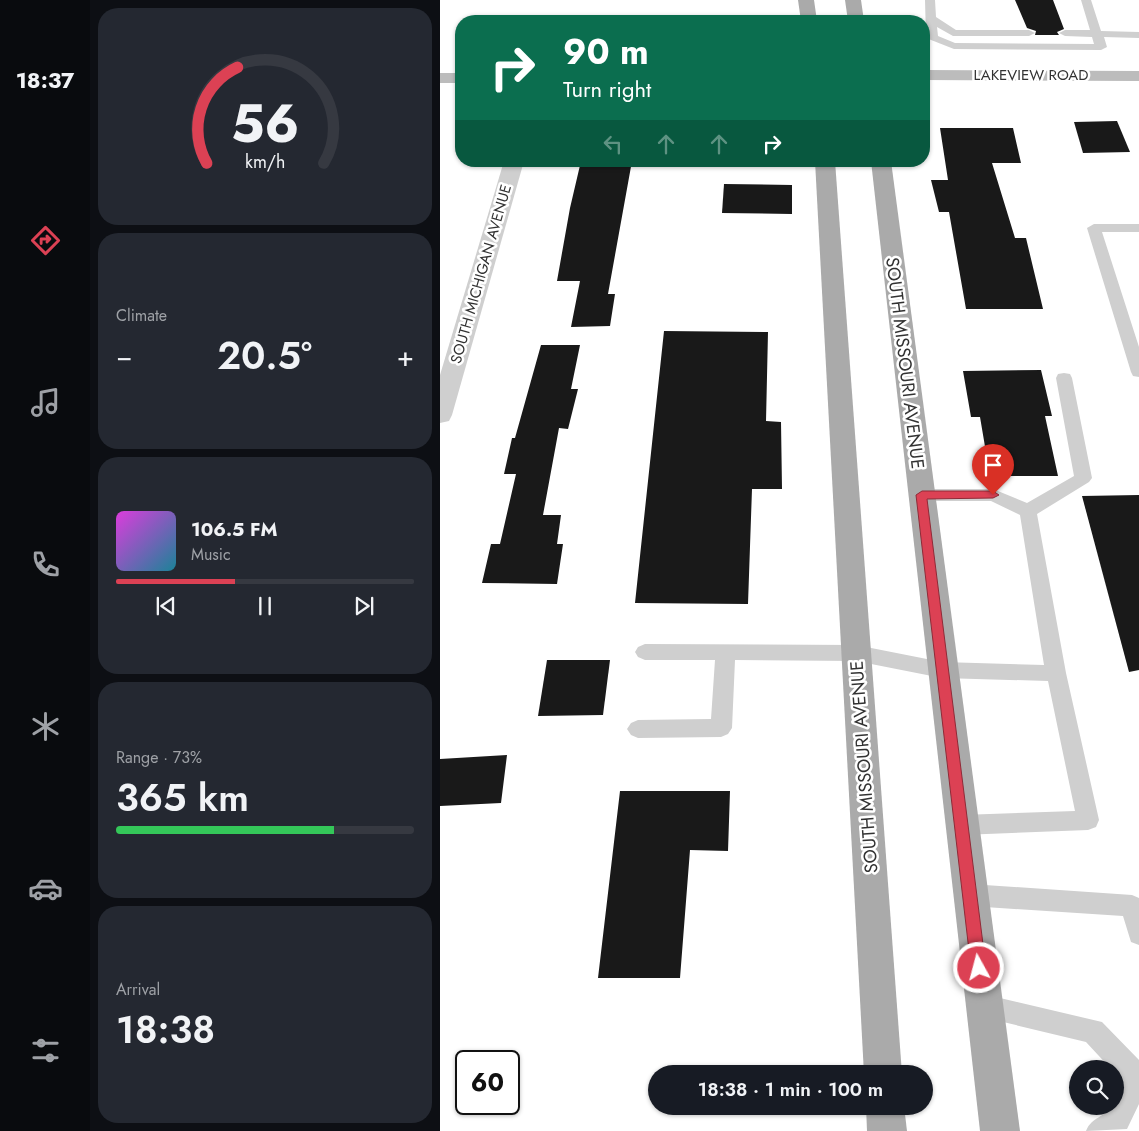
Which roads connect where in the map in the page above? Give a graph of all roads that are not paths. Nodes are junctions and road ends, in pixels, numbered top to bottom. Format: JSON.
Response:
{"nodes":[{"id":1,"x":806,"y":0,"type":"edge"},
{"id":2,"x":853,"y":0,"type":"edge"},
{"id":3,"x":930,"y":0,"type":"edge"},
{"id":4,"x":1086,"y":0,"type":"edge"},
{"id":5,"x":808,"y":15,"type":"edge"},
{"id":6,"x":855,"y":15,"type":"edge"},
{"id":7,"x":931,"y":18,"type":"junction"},
{"id":8,"x":1139,"y":35,"type":"edge"},
{"id":9,"x":1030,"y":36,"type":"dead end"},
{"id":10,"x":1062,"y":36,"type":"dead end"},
{"id":11,"x":1097,"y":36,"type":"junction"},
{"id":12,"x":930,"y":75,"type":"edge"},
{"id":13,"x":1139,"y":76,"type":"edge"},
{"id":14,"x":440,"y":78,"type":"edge"},
{"id":15,"x":455,"y":78,"type":"edge"},
{"id":16,"x":512,"y":167,"type":"edge"},
{"id":17,"x":825,"y":167,"type":"edge"},
{"id":18,"x":882,"y":167,"type":"edge"},
{"id":19,"x":1139,"y":228,"type":"edge"},
{"id":20,"x":1139,"y":372,"type":"edge"},
{"id":21,"x":1064,"y":378,"type":"dead end"},
{"id":22,"x":440,"y":415,"type":"edge"},
{"id":23,"x":922,"y":495,"type":"junction"},
{"id":24,"x":1028,"y":511,"type":"junction"},
{"id":25,"x":646,"y":652,"type":"dead end"},
{"id":26,"x":726,"y":652,"type":"junction"},
{"id":27,"x":856,"y":653,"type":"junction"},
{"id":28,"x":942,"y":670,"type":"junction"},
{"id":29,"x":1056,"y":672,"type":"junction"},
{"id":30,"x":638,"y":729,"type":"dead end"},
{"id":31,"x":961,"y":826,"type":"junction"},
{"id":32,"x":970,"y":894,"type":"junction"},
{"id":33,"x":1139,"y":934,"type":"edge"},
{"id":34,"x":983,"y":1006,"type":"junction"},
{"id":35,"x":882,"y":1065,"type":"edge"},
{"id":36,"x":1138,"y":1075,"type":"edge"},
{"id":37,"x":886,"y":1115,"type":"edge"},
{"id":38,"x":887,"y":1131,"type":"edge"},
{"id":39,"x":1000,"y":1131,"type":"edge"},
{"id":40,"x":1099,"y":1131,"type":"edge"}],
"edges":[{"from":1,"to":5,"type":"main road"},
{"from":2,"to":6,"type":"main road"},
{"from":3,"to":7,"type":"lane"},
{"from":4,"to":11,"type":"lane"},
{"from":7,"to":9,"type":"lane"},
{"from":7,"to":11,"type":"lane"},
{"from":8,"to":11,"type":"lane"},
{"from":10,"to":11,"type":"lane"},
{"from":12,"to":13,"type":"street","name":"LAKEVIEW ROAD"},
{"from":14,"to":15,"type":"street"},
{"from":16,"to":22,"type":"street","name":"SOUTH MICHIGAN AVENUE"},
{"from":17,"to":27,"type":"main road","name":"SOUTH MISSOURI AVENUE"},
{"from":18,"to":23,"type":"main road","name":"SOUTH MISSOURI AVENUE"},
{"from":19,"to":20,"type":"lane"},
{"from":21,"to":24,"type":"lane"},
{"from":23,"to":24,"type":"lane"},
{"from":23,"to":28,"type":"main road","name":"SOUTH MISSOURI AVENUE"},
{"from":24,"to":29,"type":"lane"},
{"from":25,"to":26,"type":"lane"},
{"from":26,"to":27,"type":"lane"},
{"from":26,"to":30,"type":"lane"},
{"from":27,"to":28,"type":"lane"},
{"from":27,"to":35,"type":"main road","name":"SOUTH MISSOURI AVENUE"},
{"from":28,"to":29,"type":"lane"},
{"from":28,"to":31,"type":"main road","name":"SOUTH MISSOURI AVENUE"},
{"from":29,"to":31,"type":"lane"},
{"from":31,"to":32,"type":"main road","name":"SOUTH MISSOURI AVENUE"},
{"from":32,"to":33,"type":"lane"},
{"from":32,"to":34,"type":"main road","name":"SOUTH MISSOURI AVENUE"},
{"from":34,"to":36,"type":"lane"},
{"from":34,"to":39,"type":"main road","name":"SOUTH MISSOURI AVENUE"},
{"from":36,"to":40,"type":"lane"},
{"from":37,"to":38,"type":"main road"}]}
